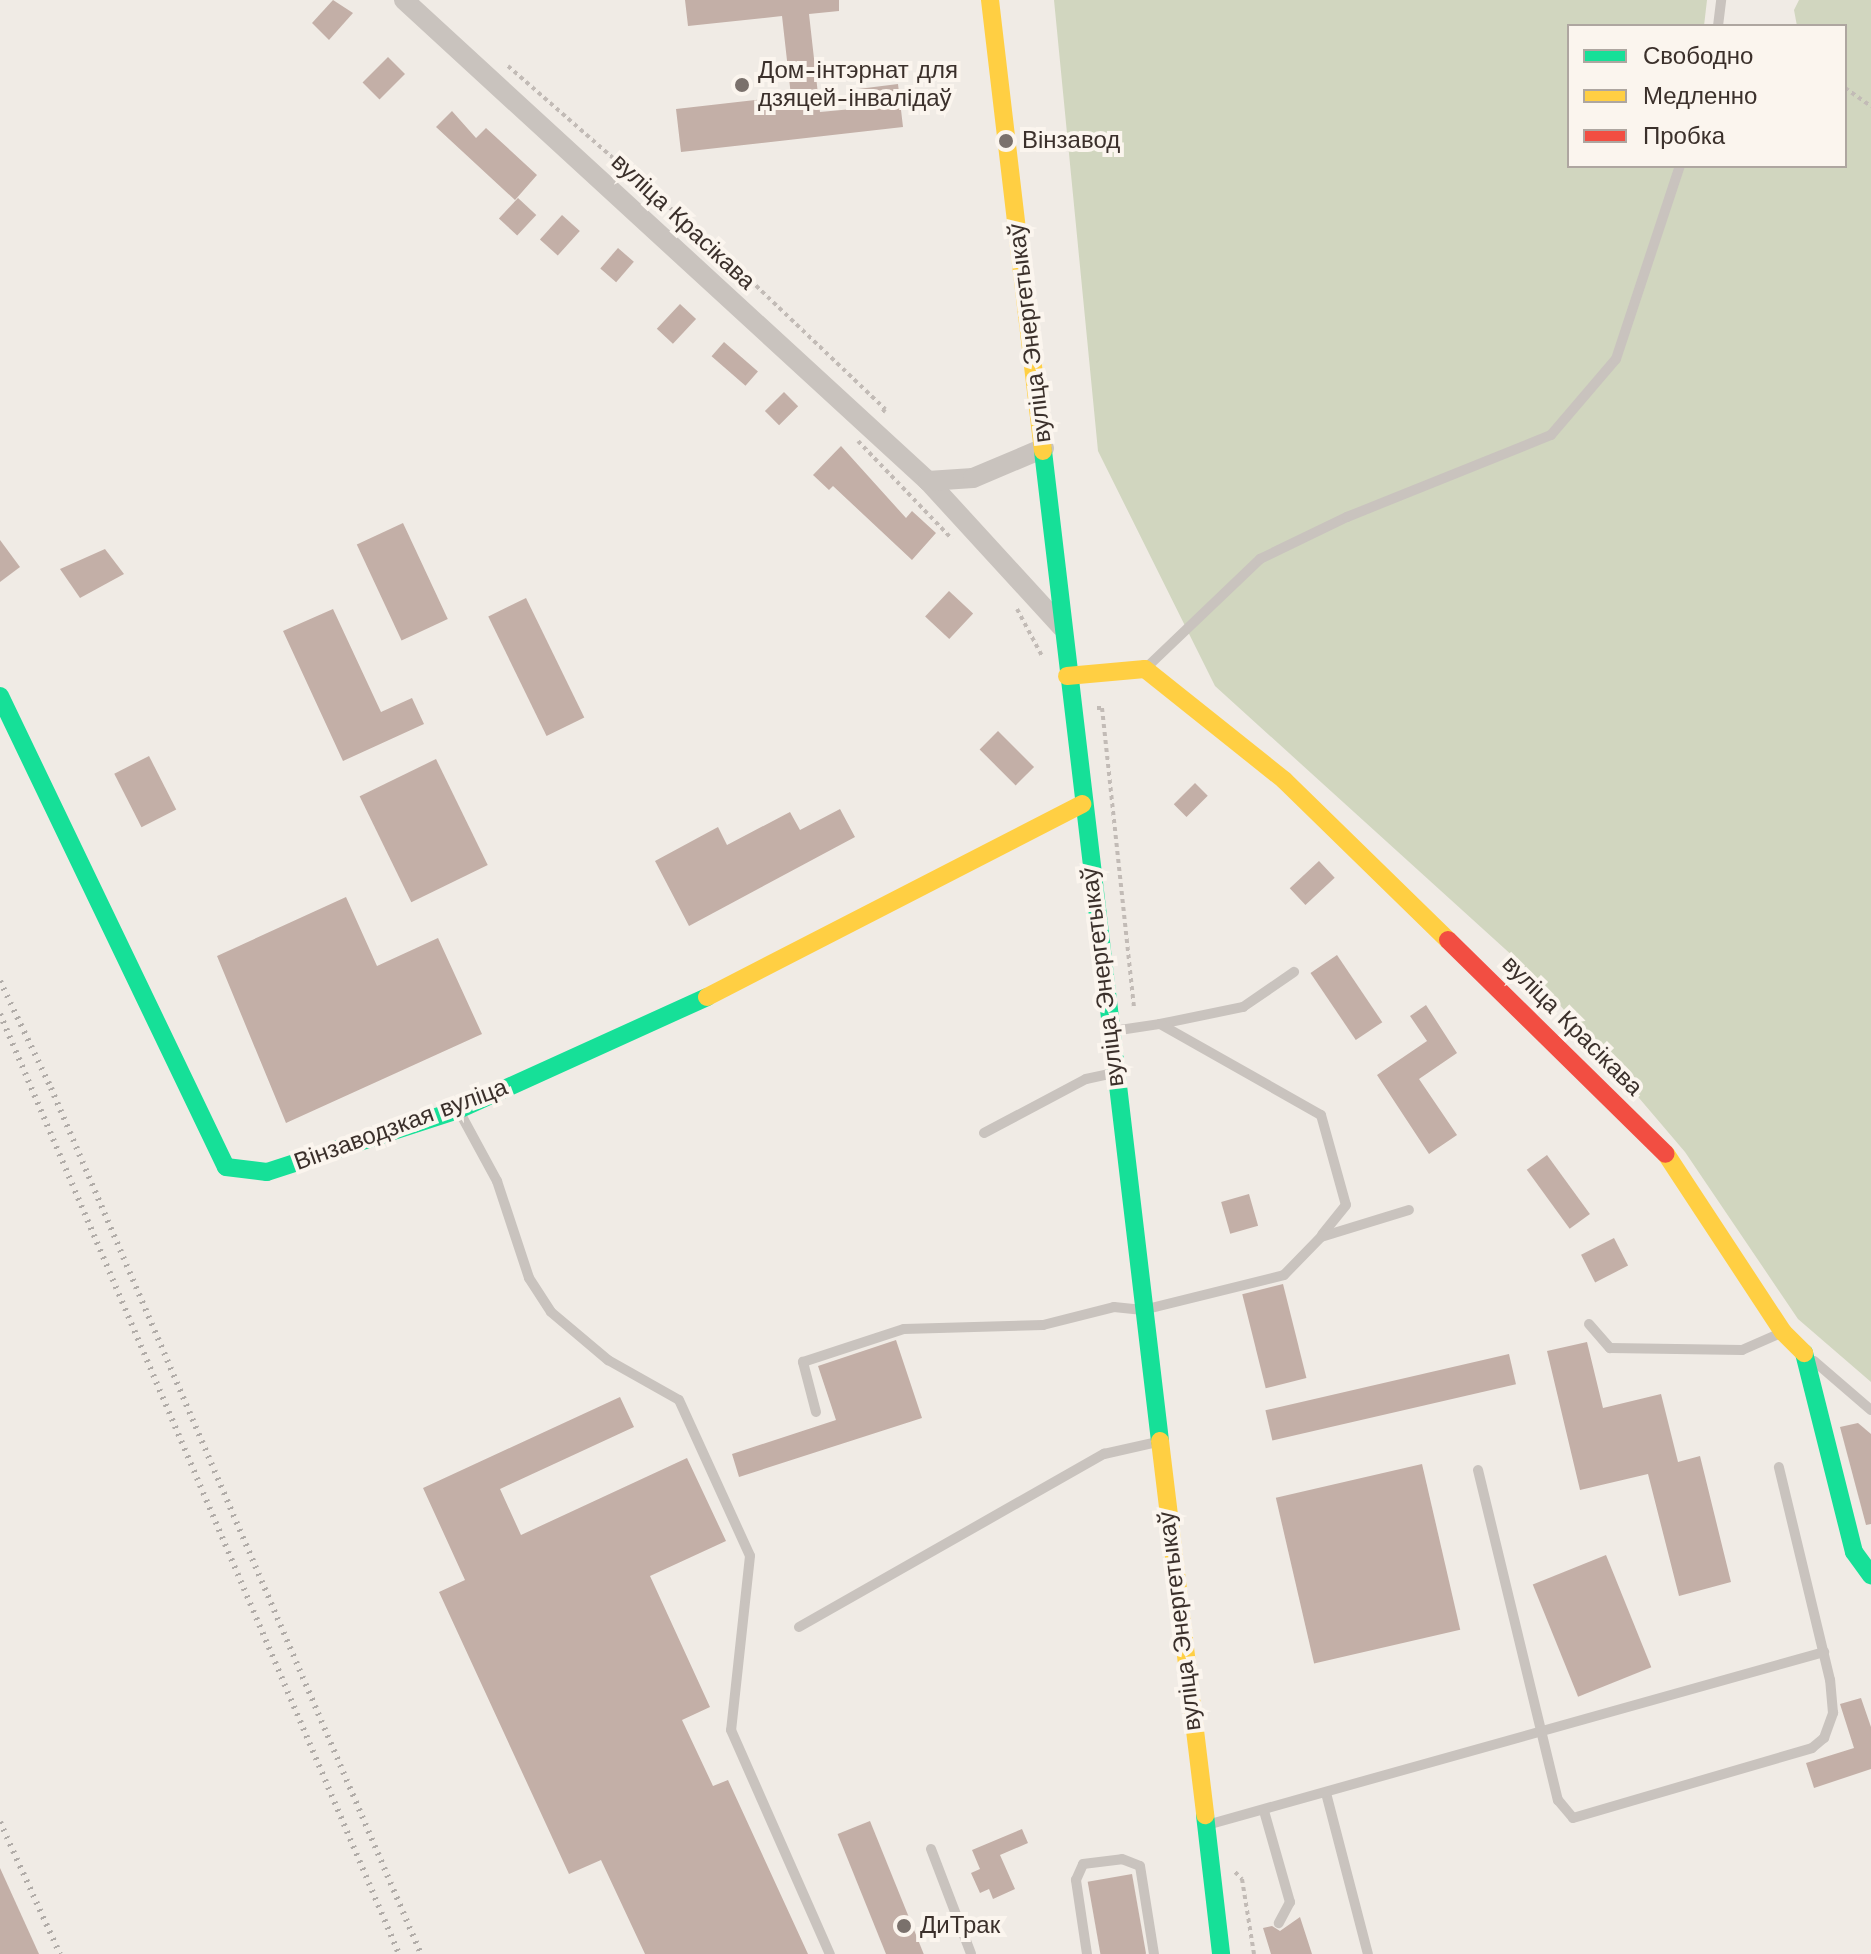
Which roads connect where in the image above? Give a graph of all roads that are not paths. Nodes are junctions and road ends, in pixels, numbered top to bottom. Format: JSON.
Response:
{"nodes":[{"id":1,"x":404,"y":0,"type":"edge"},
{"id":2,"x":990,"y":0,"type":"edge"},
{"id":3,"x":1721,"y":0,"type":"edge"},
{"id":4,"x":1718,"y":24,"type":"edge"},
{"id":5,"x":1679,"y":168,"type":"edge"},
{"id":6,"x":1044,"y":448,"type":"junction"},
{"id":7,"x":928,"y":481,"type":"junction"},
{"id":8,"x":1062,"y":627,"type":"junction"},
{"id":9,"x":1145,"y":669,"type":"junction"},
{"id":10,"x":1067,"y":676,"type":"junction"},
{"id":11,"x":0,"y":696,"type":"edge"},
{"id":12,"x":1082,"y":804,"type":"junction"},
{"id":13,"x":1294,"y":972,"type":"dead end"},
{"id":14,"x":1160,"y":1024,"type":"junction"},
{"id":15,"x":1109,"y":1031,"type":"junction"},
{"id":16,"x":1114,"y":1073,"type":"junction"},
{"id":17,"x":458,"y":1110,"type":"junction"},
{"id":18,"x":984,"y":1133,"type":"dead end"},
{"id":19,"x":1409,"y":1210,"type":"dead end"},
{"id":20,"x":1321,"y":1237,"type":"junction"},
{"id":21,"x":1143,"y":1310,"type":"junction"},
{"id":22,"x":1589,"y":1324,"type":"dead end"},
{"id":23,"x":1783,"y":1332,"type":"junction"},
{"id":24,"x":1804,"y":1352,"type":"junction"},
{"id":25,"x":1871,"y":1410,"type":"edge"},
{"id":26,"x":816,"y":1412,"type":"dead end"},
{"id":27,"x":1159,"y":1442,"type":"junction"},
{"id":28,"x":1779,"y":1467,"type":"dead end"},
{"id":29,"x":1478,"y":1470,"type":"dead end"},
{"id":30,"x":1871,"y":1575,"type":"edge"},
{"id":31,"x":799,"y":1627,"type":"dead end"},
{"id":32,"x":1824,"y":1652,"type":"junction"},
{"id":33,"x":1541,"y":1733,"type":"junction"},
{"id":34,"x":1326,"y":1793,"type":"junction"},
{"id":35,"x":1264,"y":1811,"type":"junction"},
{"id":36,"x":1205,"y":1825,"type":"junction"},
{"id":37,"x":931,"y":1849,"type":"dead end"},
{"id":38,"x":1279,"y":1923,"type":"dead end"},
{"id":39,"x":830,"y":1954,"type":"edge"},
{"id":40,"x":971,"y":1954,"type":"edge"},
{"id":41,"x":1087,"y":1954,"type":"edge"},
{"id":42,"x":1154,"y":1954,"type":"edge"},
{"id":43,"x":1221,"y":1954,"type":"edge"},
{"id":44,"x":1368,"y":1954,"type":"edge"}],
"edges":[{"from":1,"to":7,"type":"street","name":"вуліца Красікава"},
{"from":2,"to":6,"type":"street","name":"вуліца Энергетыкаў"},
{"from":3,"to":4,"type":"lane"},
{"from":5,"to":9,"type":"lane"},
{"from":6,"to":7,"type":"street"},
{"from":6,"to":8,"type":"street","name":"вуліца Энергетыкаў"},
{"from":7,"to":8,"type":"street","name":"вуліца Красікава"},
{"from":8,"to":10,"type":"street","name":"вуліца Энергетыкаў"},
{"from":9,"to":10,"type":"street"},
{"from":9,"to":23,"type":"street","name":"вуліца Красікава"},
{"from":10,"to":12,"type":"street","name":"вуліца Энергетыкаў"},
{"from":11,"to":17,"type":"street","name":"Вінзаводзкая вуліца"},
{"from":12,"to":15,"type":"street","name":"вуліца Энергетыкаў"},
{"from":12,"to":17,"type":"street","name":"Вінзаводзкая вуліца"},
{"from":13,"to":14,"type":"lane"},
{"from":14,"to":15,"type":"lane"},
{"from":14,"to":20,"type":"lane"},
{"from":15,"to":16,"type":"street","name":"вуліца Энергетыкаў"},
{"from":16,"to":18,"type":"lane"},
{"from":16,"to":21,"type":"street","name":"вуліца Энергетыкаў"},
{"from":17,"to":39,"type":"lane"},
{"from":19,"to":20,"type":"lane"},
{"from":20,"to":21,"type":"lane"},
{"from":21,"to":26,"type":"lane"},
{"from":21,"to":27,"type":"street","name":"вуліца Энергетыкаў"},
{"from":22,"to":23,"type":"lane"},
{"from":23,"to":24,"type":"street","name":"вуліца Красікава"},
{"from":24,"to":25,"type":"lane"},
{"from":24,"to":30,"type":"street"},
{"from":27,"to":31,"type":"lane"},
{"from":27,"to":36,"type":"street","name":"вуліца Энергетыкаў"},
{"from":28,"to":32,"type":"lane"},
{"from":29,"to":33,"type":"lane"},
{"from":32,"to":33,"type":"lane"},
{"from":32,"to":33,"type":"lane"},
{"from":33,"to":34,"type":"lane"},
{"from":34,"to":35,"type":"lane"},
{"from":34,"to":44,"type":"lane"},
{"from":35,"to":36,"type":"lane"},
{"from":35,"to":38,"type":"lane"},
{"from":36,"to":43,"type":"street","name":"вуліца Энергетыкаў"},
{"from":37,"to":40,"type":"lane"},
{"from":41,"to":42,"type":"lane"}]}
